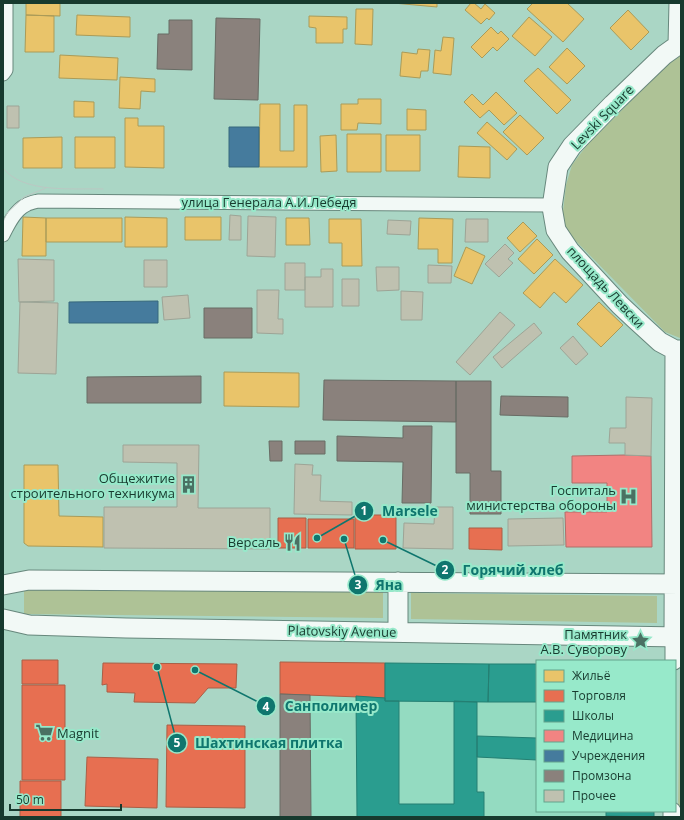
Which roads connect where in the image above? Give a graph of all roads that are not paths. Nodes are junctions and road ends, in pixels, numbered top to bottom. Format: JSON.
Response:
{"nodes":[{"id":1,"x":6,"y":3,"type":"edge"},
{"id":2,"x":678,"y":3,"type":"edge"},
{"id":3,"x":680,"y":45,"type":"edge"},
{"id":4,"x":3,"y":74,"type":"edge"},
{"id":5,"x":552,"y":205,"type":"junction"},
{"id":6,"x":3,"y":235,"type":"edge"},
{"id":7,"x":678,"y":350,"type":"edge"},
{"id":8,"x":398,"y":582,"type":"junction"},
{"id":9,"x":678,"y":584,"type":"edge"},
{"id":10,"x":3,"y":585,"type":"edge"},
{"id":11,"x":3,"y":619,"type":"edge"},
{"id":12,"x":398,"y":632,"type":"junction"},
{"id":13,"x":677,"y":637,"type":"edge"},
{"id":14,"x":674,"y":660,"type":"edge"}],
"edges":[{"from":1,"to":4,"type":"street"},
{"from":2,"to":3,"type":"main road"},
{"from":3,"to":5,"type":"main road","name":"Levski Square"},
{"from":5,"to":6,"type":"street","name":"улица Генерала А.И.Лебедя"},
{"from":5,"to":7,"type":"main road","name":"площадь Левски"},
{"from":7,"to":9,"type":"main road"},
{"from":8,"to":9,"type":"main road"},
{"from":8,"to":10,"type":"main road"},
{"from":8,"to":12,"type":"main road"},
{"from":9,"to":13,"type":"main road"},
{"from":11,"to":12,"type":"main road","name":"Platovskiy Avenue"},
{"from":12,"to":13,"type":"main road","name":"Platovskiy Avenue"},
{"from":13,"to":14,"type":"street"}]}
